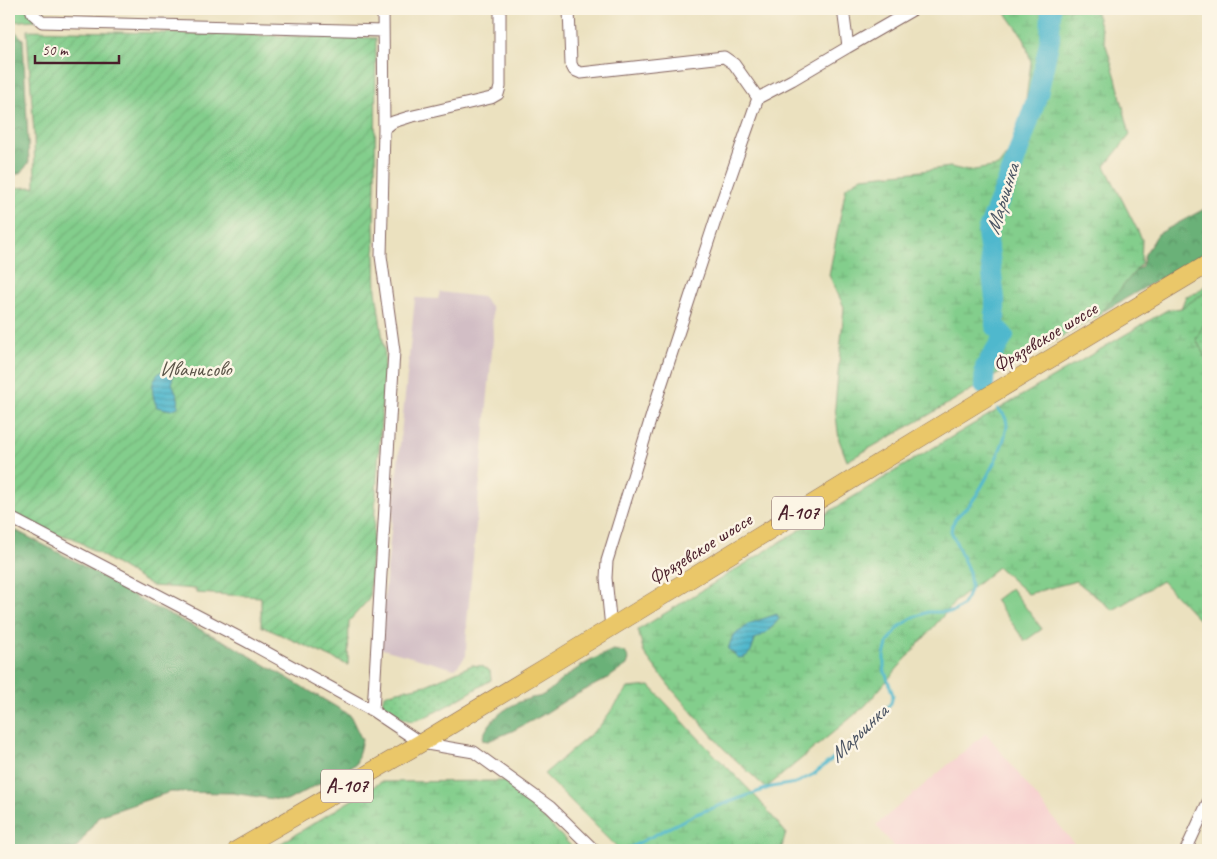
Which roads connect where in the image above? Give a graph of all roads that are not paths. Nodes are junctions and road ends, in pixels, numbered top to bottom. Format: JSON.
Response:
{"nodes":[{"id":1,"x":31,"y":9,"type":"edge"},
{"id":2,"x":383,"y":9,"type":"edge"},
{"id":3,"x":500,"y":9,"type":"edge"},
{"id":4,"x":569,"y":9,"type":"edge"},
{"id":5,"x":844,"y":9,"type":"edge"},
{"id":6,"x":914,"y":9,"type":"edge"},
{"id":7,"x":383,"y":31,"type":"junction"},
{"id":8,"x":848,"y":47,"type":"junction"},
{"id":9,"x":758,"y":98,"type":"junction"},
{"id":10,"x":384,"y":129,"type":"junction"},
{"id":11,"x":1208,"y":264,"type":"edge"},
{"id":12,"x":9,"y":517,"type":"edge"},
{"id":13,"x":611,"y":628,"type":"junction"},
{"id":14,"x":373,"y":711,"type":"junction"},
{"id":15,"x":421,"y":743,"type":"junction"},
{"id":16,"x":1208,"y":802,"type":"edge"},
{"id":17,"x":237,"y":850,"type":"edge"},
{"id":18,"x":594,"y":850,"type":"edge"},
{"id":19,"x":1186,"y":850,"type":"edge"}],
"edges":[{"from":1,"to":7,"type":"street"},
{"from":2,"to":7,"type":"street"},
{"from":3,"to":10,"type":"street"},
{"from":4,"to":9,"type":"street"},
{"from":5,"to":8,"type":"street"},
{"from":6,"to":8,"type":"street"},
{"from":7,"to":10,"type":"street"},
{"from":8,"to":9,"type":"street"},
{"from":9,"to":13,"type":"street"},
{"from":10,"to":14,"type":"street"},
{"from":11,"to":13,"type":"highway","name":"Фрязевское шоссе","number":"А-107"},
{"from":12,"to":14,"type":"street"},
{"from":13,"to":15,"type":"highway","name":"Фрязевское шоссе","number":"А-107"},
{"from":14,"to":15,"type":"street"},
{"from":15,"to":17,"type":"highway","name":"Фрязевское шоссе","number":"А-107"},
{"from":15,"to":18,"type":"street"},
{"from":16,"to":19,"type":"street"}]}
